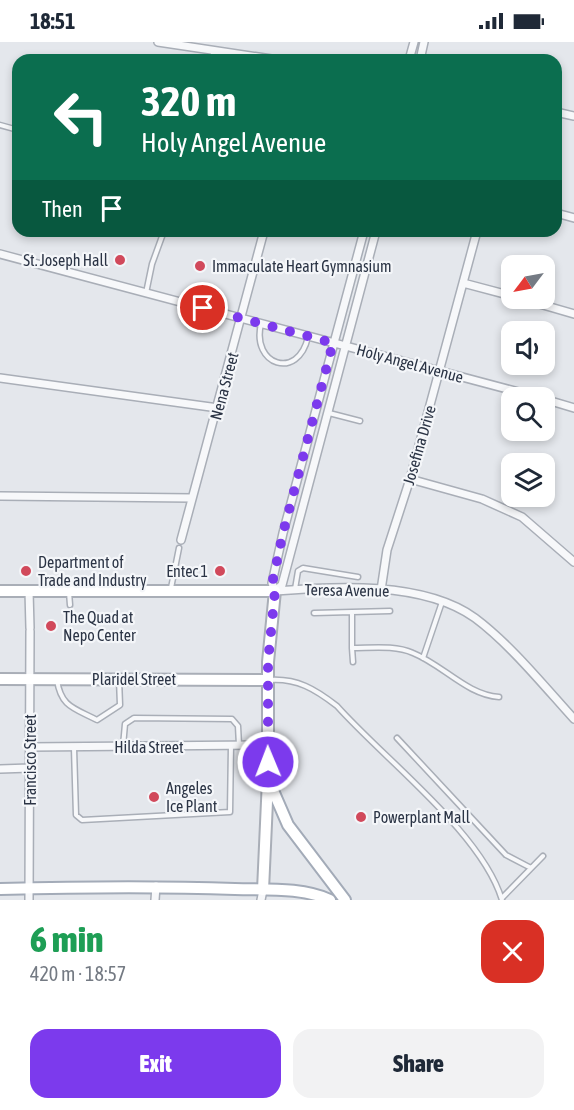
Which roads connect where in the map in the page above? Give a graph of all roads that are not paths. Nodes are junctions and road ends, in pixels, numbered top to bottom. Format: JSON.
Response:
{"nodes":[{"id":1,"x":158,"y":42,"type":"edge"},
{"id":2,"x":214,"y":50,"type":"junction"},
{"id":3,"x":213,"y":54,"type":"edge"},
{"id":4,"x":240,"y":54,"type":"edge"},
{"id":5,"x":162,"y":237,"type":"edge"},
{"id":6,"x":262,"y":237,"type":"edge"},
{"id":7,"x":362,"y":237,"type":"edge"},
{"id":8,"x":374,"y":237,"type":"edge"},
{"id":9,"x":475,"y":237,"type":"edge"},
{"id":10,"x":0,"y":255,"type":"edge"},
{"id":11,"x":463,"y":283,"type":"junction"},
{"id":12,"x":146,"y":293,"type":"junction"},
{"id":13,"x":501,"y":293,"type":"edge"},
{"id":14,"x":555,"y":308,"type":"edge"},
{"id":15,"x":574,"y":314,"type":"edge"},
{"id":16,"x":242,"y":319,"type":"junction"},
{"id":17,"x":261,"y":324,"type":"junction"},
{"id":18,"x":308,"y":336,"type":"junction"},
{"id":19,"x":333,"y":343,"type":"junction"},
{"id":20,"x":345,"y":346,"type":"junction"},
{"id":21,"x":439,"y":371,"type":"junction"},
{"id":22,"x":0,"y":378,"type":"edge"},
{"id":23,"x":501,"y":387,"type":"edge"},
{"id":24,"x":555,"y":402,"type":"edge"},
{"id":25,"x":218,"y":408,"type":"junction"},
{"id":26,"x":574,"y":408,"type":"edge"},
{"id":27,"x":326,"y":412,"type":"junction"},
{"id":28,"x":360,"y":421,"type":"dead end"},
{"id":29,"x":300,"y":467,"type":"junction"},
{"id":30,"x":311,"y":471,"type":"junction"},
{"id":31,"x":410,"y":478,"type":"junction"},
{"id":32,"x":0,"y":495,"type":"edge"},
{"id":33,"x":192,"y":498,"type":"junction"},
{"id":34,"x":180,"y":544,"type":"joint"},
{"id":35,"x":574,"y":562,"type":"edge"},
{"id":36,"x":358,"y":577,"type":"dead end"},
{"id":37,"x":295,"y":589,"type":"junction"},
{"id":38,"x":381,"y":590,"type":"junction"},
{"id":39,"x":0,"y":591,"type":"edge"},
{"id":40,"x":29,"y":591,"type":"junction"},
{"id":41,"x":69,"y":591,"type":"junction"},
{"id":42,"x":171,"y":591,"type":"junction"},
{"id":43,"x":275,"y":591,"type":"junction"},
{"id":44,"x":442,"y":602,"type":"junction"},
{"id":45,"x":70,"y":605,"type":"dead end"},
{"id":46,"x":390,"y":611,"type":"dead end"},
{"id":47,"x":352,"y":612,"type":"junction"},
{"id":48,"x":314,"y":613,"type":"dead end"},
{"id":49,"x":352,"y":648,"type":"junction"},
{"id":50,"x":423,"y":658,"type":"junction"},
{"id":51,"x":353,"y":662,"type":"dead end"},
{"id":52,"x":0,"y":679,"type":"edge"},
{"id":53,"x":30,"y":679,"type":"junction"},
{"id":54,"x":57,"y":679,"type":"junction"},
{"id":55,"x":119,"y":679,"type":"junction"},
{"id":56,"x":268,"y":680,"type":"junction"},
{"id":57,"x":499,"y":697,"type":"dead end"},
{"id":58,"x":574,"y":719,"type":"edge"},
{"id":59,"x":397,"y":738,"type":"dead end"},
{"id":60,"x":269,"y":744,"type":"junction"},
{"id":61,"x":235,"y":746,"type":"junction"},
{"id":62,"x":30,"y":747,"type":"junction"},
{"id":63,"x":74,"y":747,"type":"junction"},
{"id":64,"x":123,"y":747,"type":"junction"},
{"id":65,"x":30,"y":768,"type":"junction"},
{"id":66,"x":0,"y":769,"type":"edge"},
{"id":67,"x":268,"y":780,"type":"junction"},
{"id":68,"x":543,"y":856,"type":"dead end"},
{"id":69,"x":531,"y":868,"type":"junction"},
{"id":70,"x":156,"y":886,"type":"junction"},
{"id":71,"x":29,"y":888,"type":"junction"},
{"id":72,"x":0,"y":889,"type":"edge"},
{"id":73,"x":262,"y":895,"type":"edge"},
{"id":74,"x":502,"y":899,"type":"edge"},
{"id":75,"x":28,"y":900,"type":"edge"},
{"id":76,"x":155,"y":900,"type":"edge"},
{"id":77,"x":330,"y":900,"type":"edge"},
{"id":78,"x":345,"y":900,"type":"edge"}],
"edges":[{"from":1,"to":2,"type":"street"},
{"from":2,"to":3,"type":"lane"},
{"from":2,"to":4,"type":"street"},
{"from":5,"to":12,"type":"lane"},
{"from":6,"to":16,"type":"street","name":"Nena Street"},
{"from":7,"to":19,"type":"street"},
{"from":8,"to":20,"type":"street"},
{"from":9,"to":11,"type":"street","name":"Josefina Drive"},
{"from":10,"to":12,"type":"street","name":"Holy Angel Avenue"},
{"from":11,"to":13,"type":"street"},
{"from":11,"to":21,"type":"street","name":"Josefina Drive"},
{"from":12,"to":16,"type":"street","name":"Holy Angel Avenue"},
{"from":14,"to":15,"type":"street"},
{"from":16,"to":17,"type":"street","name":"Holy Angel Avenue"},
{"from":16,"to":25,"type":"street","name":"Nena Street"},
{"from":17,"to":18,"type":"street","name":"Holy Angel Avenue"},
{"from":17,"to":18,"type":"lane"},
{"from":18,"to":19,"type":"street","name":"Holy Angel Avenue"},
{"from":19,"to":20,"type":"street","name":"Holy Angel Avenue"},
{"from":19,"to":29,"type":"street"},
{"from":20,"to":21,"type":"street","name":"Holy Angel Avenue"},
{"from":20,"to":27,"type":"street"},
{"from":21,"to":23,"type":"street","name":"Holy Angel Avenue"},
{"from":21,"to":31,"type":"street","name":"Josefina Drive"},
{"from":22,"to":25,"type":"street"},
{"from":24,"to":26,"type":"street","name":"Holy Angel Avenue"},
{"from":25,"to":33,"type":"street","name":"Nena Street"},
{"from":27,"to":28,"type":"lane"},
{"from":27,"to":30,"type":"street"},
{"from":29,"to":30,"type":"street"},
{"from":29,"to":43,"type":"street"},
{"from":30,"to":43,"type":"street"},
{"from":31,"to":35,"type":"street"},
{"from":31,"to":38,"type":"street","name":"Josefina Drive"},
{"from":32,"to":33,"type":"street"},
{"from":33,"to":34,"type":"street","name":"Nena Street"},
{"from":34,"to":42,"type":"lane"},
{"from":36,"to":37,"type":"lane"},
{"from":37,"to":38,"type":"street","name":"Teresa Avenue"},
{"from":37,"to":43,"type":"street","name":"Teresa Avenue"},
{"from":38,"to":44,"type":"street","name":"Teresa Avenue"},
{"from":39,"to":40,"type":"street","name":"Teresa Avenue"},
{"from":40,"to":41,"type":"street","name":"Teresa Avenue"},
{"from":40,"to":53,"type":"street","name":"Francisco Street"},
{"from":41,"to":42,"type":"street","name":"Teresa Avenue"},
{"from":41,"to":45,"type":"lane"},
{"from":42,"to":43,"type":"street","name":"Teresa Avenue"},
{"from":43,"to":56,"type":"street"},
{"from":44,"to":50,"type":"lane"},
{"from":44,"to":58,"type":"street","name":"Teresa Avenue"},
{"from":46,"to":47,"type":"lane"},
{"from":47,"to":48,"type":"lane"},
{"from":47,"to":49,"type":"lane"},
{"from":49,"to":50,"type":"lane"},
{"from":49,"to":51,"type":"lane"},
{"from":50,"to":57,"type":"lane"},
{"from":52,"to":53,"type":"street","name":"Plaridel Street"},
{"from":53,"to":54,"type":"street","name":"Plaridel Street"},
{"from":53,"to":62,"type":"street","name":"Francisco Street"},
{"from":54,"to":55,"type":"street","name":"Plaridel Street"},
{"from":54,"to":55,"type":"lane"},
{"from":55,"to":56,"type":"street","name":"Plaridel Street"},
{"from":56,"to":60,"type":"street"},
{"from":56,"to":74,"type":"lane"},
{"from":59,"to":69,"type":"lane"},
{"from":60,"to":61,"type":"street","name":"Hilda Street"},
{"from":60,"to":67,"type":"street"},
{"from":61,"to":63,"type":"lane"},
{"from":61,"to":64,"type":"street","name":"Hilda Street"},
{"from":61,"to":64,"type":"lane"},
{"from":62,"to":63,"type":"street","name":"Hilda Street"},
{"from":62,"to":65,"type":"street","name":"Francisco Street"},
{"from":63,"to":64,"type":"street","name":"Hilda Street"},
{"from":65,"to":66,"type":"street"},
{"from":65,"to":71,"type":"street","name":"Francisco Street"},
{"from":67,"to":73,"type":"street"},
{"from":67,"to":78,"type":"street"},
{"from":68,"to":69,"type":"lane"},
{"from":69,"to":74,"type":"lane"},
{"from":70,"to":71,"type":"street"},
{"from":70,"to":73,"type":"street"},
{"from":70,"to":76,"type":"street"},
{"from":71,"to":72,"type":"street"},
{"from":71,"to":75,"type":"street","name":"Francisco Street"},
{"from":73,"to":77,"type":"street"}]}
